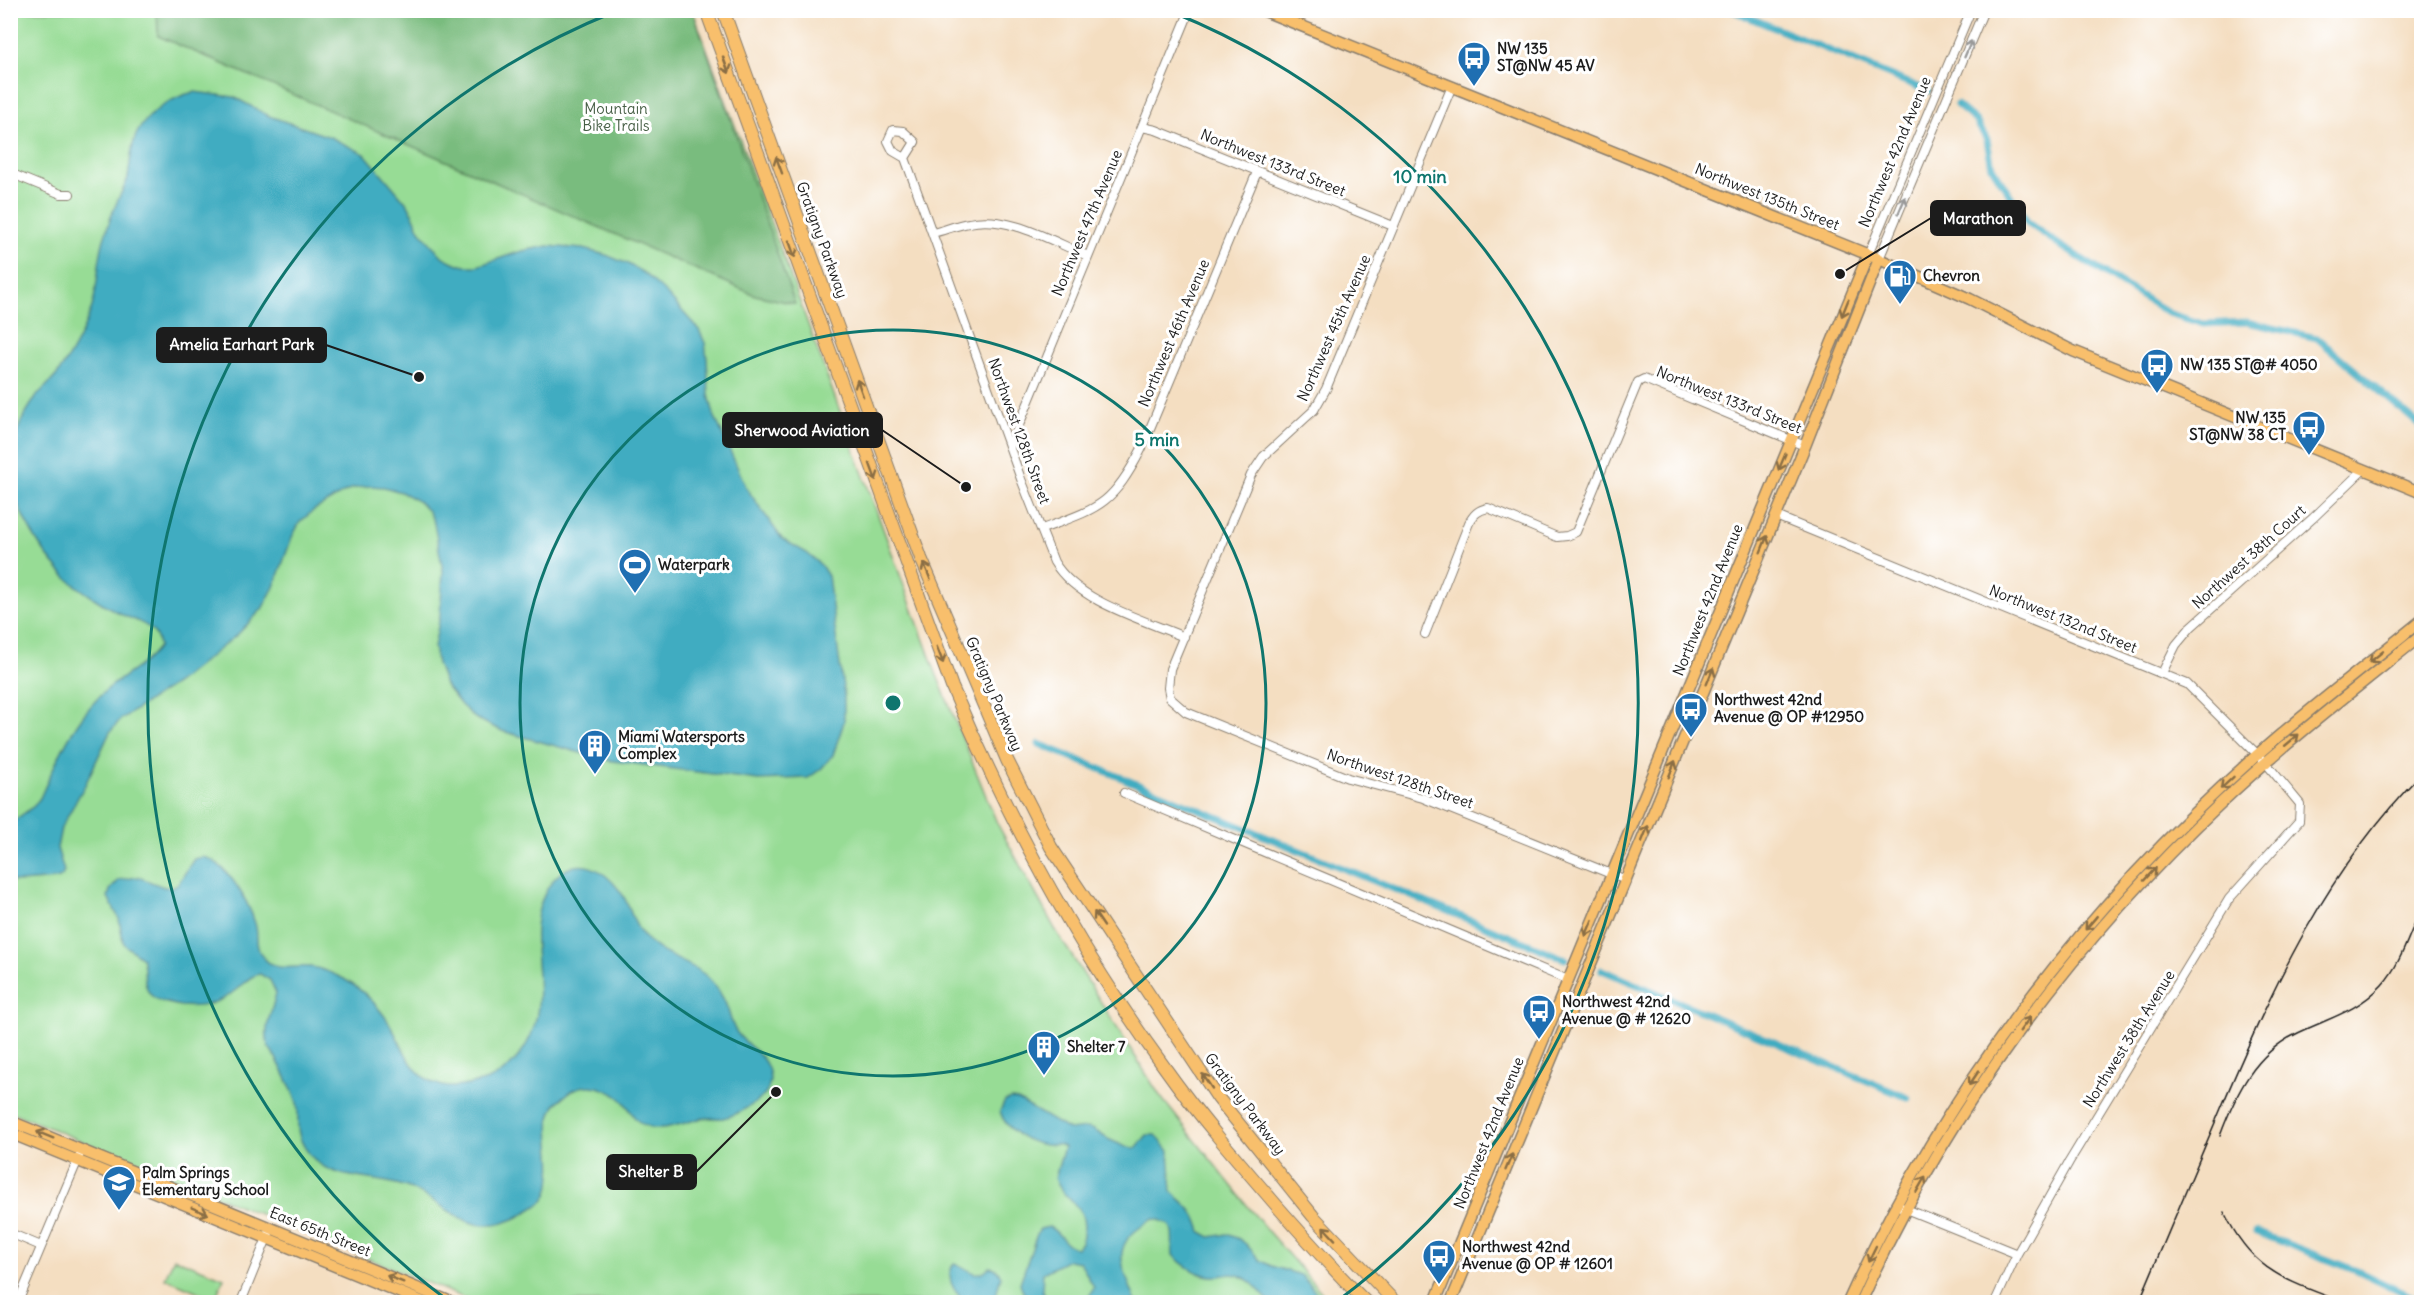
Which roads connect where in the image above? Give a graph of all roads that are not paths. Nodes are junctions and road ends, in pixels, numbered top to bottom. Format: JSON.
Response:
{"nodes":[{"id":1,"x":706,"y":10,"type":"edge"},
{"id":2,"x":723,"y":10,"type":"edge"},
{"id":3,"x":1190,"y":10,"type":"edge"},
{"id":4,"x":1262,"y":10,"type":"edge"},
{"id":5,"x":1971,"y":10,"type":"edge"},
{"id":6,"x":1984,"y":10,"type":"edge"},
{"id":7,"x":1941,"y":82,"type":"junction"},
{"id":8,"x":1452,"y":86,"type":"junction"},
{"id":9,"x":1952,"y":87,"type":"junction"},
{"id":10,"x":1142,"y":127,"type":"junction"},
{"id":11,"x":906,"y":163,"type":"dead end"},
{"id":12,"x":1257,"y":172,"type":"junction"},
{"id":13,"x":10,"y":173,"type":"edge"},
{"id":14,"x":70,"y":194,"type":"dead end"},
{"id":15,"x":1393,"y":226,"type":"junction"},
{"id":16,"x":933,"y":234,"type":"junction"},
{"id":17,"x":1088,"y":256,"type":"junction"},
{"id":18,"x":1874,"y":257,"type":"junction"},
{"id":19,"x":1791,"y":440,"type":"junction"},
{"id":20,"x":1805,"y":446,"type":"junction"},
{"id":21,"x":1010,"y":447,"type":"junction"},
{"id":22,"x":2364,"y":469,"type":"junction"},
{"id":23,"x":2421,"y":493,"type":"edge"},
{"id":24,"x":1761,"y":511,"type":"junction"},
{"id":25,"x":1776,"y":516,"type":"junction"},
{"id":26,"x":1042,"y":529,"type":"junction"},
{"id":27,"x":2421,"y":620,"type":"edge"},
{"id":28,"x":1425,"y":634,"type":"dead end"},
{"id":29,"x":2421,"y":635,"type":"edge"},
{"id":30,"x":1184,"y":637,"type":"junction"},
{"id":31,"x":2162,"y":673,"type":"junction"},
{"id":32,"x":1170,"y":698,"type":"joint"},
{"id":33,"x":1665,"y":745,"type":"junction"},
{"id":34,"x":1680,"y":750,"type":"junction"},
{"id":35,"x":2261,"y":758,"type":"junction"},
{"id":36,"x":1124,"y":793,"type":"dead end"},
{"id":37,"x":2300,"y":804,"type":"joint"},
{"id":38,"x":1639,"y":809,"type":"junction"},
{"id":39,"x":1653,"y":814,"type":"junction"},
{"id":40,"x":1612,"y":874,"type":"junction"},
{"id":41,"x":1626,"y":880,"type":"junction"},
{"id":42,"x":1568,"y":980,"type":"junction"},
{"id":43,"x":1519,"y":1097,"type":"junction"},
{"id":44,"x":1533,"y":1103,"type":"junction"},
{"id":45,"x":10,"y":1121,"type":"edge"},
{"id":46,"x":10,"y":1132,"type":"edge"},
{"id":47,"x":77,"y":1156,"type":"junction"},
{"id":48,"x":1902,"y":1207,"type":"junction"},
{"id":49,"x":10,"y":1233,"type":"edge"},
{"id":50,"x":269,"y":1233,"type":"junction"},
{"id":51,"x":1463,"y":1234,"type":"junction"},
{"id":52,"x":1477,"y":1239,"type":"junction"},
{"id":53,"x":41,"y":1245,"type":"junction"},
{"id":54,"x":2017,"y":1254,"type":"junction"},
{"id":55,"x":18,"y":1302,"type":"edge"},
{"id":56,"x":241,"y":1302,"type":"edge"},
{"id":57,"x":423,"y":1302,"type":"edge"},
{"id":58,"x":449,"y":1302,"type":"edge"},
{"id":59,"x":1366,"y":1302,"type":"edge"},
{"id":60,"x":1395,"y":1302,"type":"edge"},
{"id":61,"x":1435,"y":1302,"type":"edge"},
{"id":62,"x":1451,"y":1302,"type":"edge"},
{"id":63,"x":1848,"y":1302,"type":"edge"},
{"id":64,"x":1860,"y":1302,"type":"edge"},
{"id":65,"x":1995,"y":1302,"type":"edge"}],
"edges":[{"from":1,"to":59,"type":"highway","name":"Gratigny Parkway","one_way":true},
{"from":60,"to":2,"type":"highway","name":"Gratigny Parkway","one_way":true},
{"from":3,"to":10,"type":"street","name":"Northwest 47th Avenue"},
{"from":4,"to":8,"type":"main road","name":"Northwest 135th Street"},
{"from":5,"to":7,"type":"street","name":"Northwest 42nd Avenue"},
{"from":9,"to":6,"type":"street","name":"Northwest 42nd Avenue","one_way":true},
{"from":7,"to":9,"type":"street"},
{"from":7,"to":18,"type":"street","name":"Northwest 42nd Avenue"},
{"from":8,"to":15,"type":"street","name":"Northwest 45th Avenue"},
{"from":8,"to":18,"type":"main road","name":"Northwest 135th Street"},
{"from":18,"to":9,"type":"street","name":"Northwest 42nd Avenue","one_way":true},
{"from":10,"to":12,"type":"street","name":"Northwest 133rd Street"},
{"from":10,"to":17,"type":"street","name":"Northwest 47th Avenue"},
{"from":11,"to":16,"type":"street","name":"Northwest 128th Street"},
{"from":12,"to":15,"type":"street","name":"Northwest 133rd Street"},
{"from":12,"to":26,"type":"street","name":"Northwest 46th Avenue"},
{"from":13,"to":14,"type":"street"},
{"from":15,"to":30,"type":"street","name":"Northwest 45th Avenue"},
{"from":16,"to":17,"type":"street"},
{"from":16,"to":21,"type":"street","name":"Northwest 128th Street"},
{"from":17,"to":21,"type":"street","name":"Northwest 47th Avenue"},
{"from":18,"to":19,"type":"main road","name":"Northwest 42nd Avenue","one_way":true},
{"from":18,"to":20,"type":"main road","name":"Northwest 42nd Avenue"},
{"from":18,"to":22,"type":"main road","name":"Northwest 135th Street"},
{"from":19,"to":20,"type":"street","name":"Northwest 133rd Street"},
{"from":19,"to":24,"type":"main road","name":"Northwest 42nd Avenue","one_way":true},
{"from":19,"to":28,"type":"street","name":"Northwest 133rd Street"},
{"from":20,"to":25,"type":"main road","name":"Northwest 42nd Avenue"},
{"from":21,"to":26,"type":"street","name":"Northwest 128th Street"},
{"from":22,"to":23,"type":"main road","name":"Northwest 135th Street"},
{"from":22,"to":31,"type":"street","name":"Northwest 38th Court"},
{"from":24,"to":25,"type":"main road"},
{"from":24,"to":33,"type":"main road","name":"Northwest 42nd Avenue"},
{"from":25,"to":31,"type":"street","name":"Northwest 132nd Street"},
{"from":34,"to":25,"type":"main road","name":"Northwest 42nd Avenue","one_way":true},
{"from":26,"to":30,"type":"street","name":"Northwest 128th Street"},
{"from":27,"to":35,"type":"main road","one_way":true},
{"from":35,"to":29,"type":"main road","one_way":true},
{"from":30,"to":32,"type":"street","name":"Northwest 45th Avenue"},
{"from":31,"to":35,"type":"street","name":"Northwest 132nd Street"},
{"from":32,"to":40,"type":"street","name":"Northwest 128th Street"},
{"from":33,"to":34,"type":"main road"},
{"from":33,"to":38,"type":"main road","name":"Northwest 42nd Avenue"},
{"from":39,"to":34,"type":"main road","name":"Northwest 42nd Avenue","one_way":true},
{"from":35,"to":37,"type":"street","name":"Northwest 132nd Street"},
{"from":35,"to":48,"type":"main road"},
{"from":36,"to":42,"type":"street"},
{"from":37,"to":54,"type":"street","name":"Northwest 38th Avenue"},
{"from":38,"to":39,"type":"main road"},
{"from":38,"to":40,"type":"main road","name":"Northwest 42nd Avenue"},
{"from":41,"to":39,"type":"main road","name":"Northwest 42nd Avenue","one_way":true},
{"from":40,"to":41,"type":"street","name":"Northwest 128th Street"},
{"from":40,"to":42,"type":"main road","name":"Northwest 42nd Avenue","one_way":true},
{"from":41,"to":44,"type":"main road","name":"Northwest 42nd Avenue"},
{"from":42,"to":43,"type":"main road","name":"Northwest 42nd Avenue"},
{"from":43,"to":44,"type":"main road"},
{"from":43,"to":51,"type":"main road","name":"Northwest 42nd Avenue"},
{"from":52,"to":44,"type":"main road","name":"Northwest 42nd Avenue","one_way":true},
{"from":47,"to":45,"type":"main road","name":"East 65th Street","one_way":true},
{"from":46,"to":47,"type":"main road","name":"East 65th Street"},
{"from":47,"to":50,"type":"main road","name":"East 65th Street"},
{"from":47,"to":53,"type":"street"},
{"from":48,"to":54,"type":"street"},
{"from":48,"to":63,"type":"main road","one_way":true},
{"from":48,"to":64,"type":"main road"},
{"from":49,"to":53,"type":"street"},
{"from":50,"to":56,"type":"street"},
{"from":50,"to":57,"type":"main road","name":"East 65th Street"},
{"from":58,"to":50,"type":"main road","name":"East 65th Street","one_way":true},
{"from":51,"to":52,"type":"main road"},
{"from":51,"to":61,"type":"main road","name":"Northwest 42nd Avenue"},
{"from":52,"to":62,"type":"main road","name":"Northwest 42nd Avenue"},
{"from":53,"to":55,"type":"street"},
{"from":54,"to":65,"type":"street","name":"Northwest 38th Avenue"}]}
